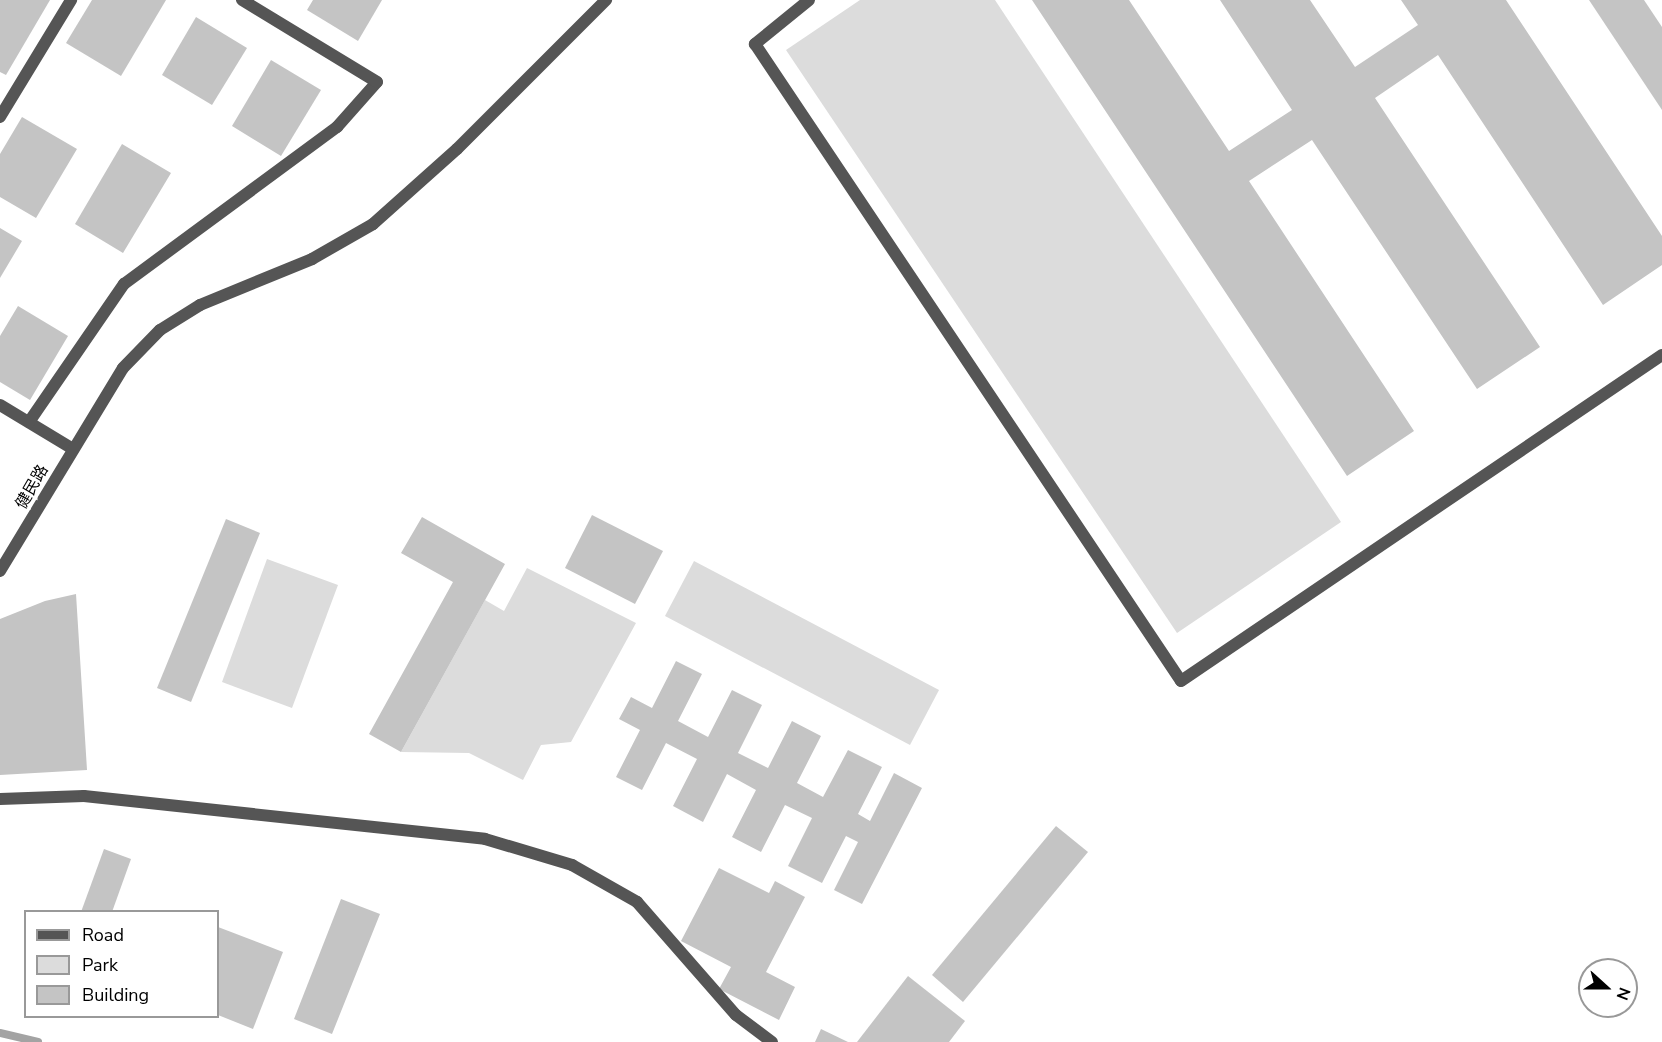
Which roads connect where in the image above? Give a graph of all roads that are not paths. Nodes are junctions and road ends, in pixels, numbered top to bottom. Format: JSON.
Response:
{"nodes":[{"id":1,"x":71,"y":0,"type":"edge"},
{"id":2,"x":242,"y":0,"type":"edge"},
{"id":3,"x":606,"y":0,"type":"edge"},
{"id":4,"x":809,"y":0,"type":"edge"},
{"id":5,"x":0,"y":117,"type":"edge"},
{"id":6,"x":1662,"y":355,"type":"edge"},
{"id":7,"x":0,"y":405,"type":"edge"},
{"id":8,"x":29,"y":422,"type":"junction"},
{"id":9,"x":73,"y":449,"type":"junction"},
{"id":10,"x":0,"y":571,"type":"edge"},
{"id":11,"x":0,"y":799,"type":"edge"},
{"id":12,"x":772,"y":1042,"type":"edge"}],
"edges":[{"from":1,"to":5,"type":"street"},
{"from":2,"to":8,"type":"street"},
{"from":3,"to":9,"type":"street","name":"健民路"},
{"from":4,"to":6,"type":"street"},
{"from":7,"to":8,"type":"street"},
{"from":8,"to":9,"type":"street"},
{"from":9,"to":10,"type":"street","name":"健民路"},
{"from":11,"to":12,"type":"street"}]}
